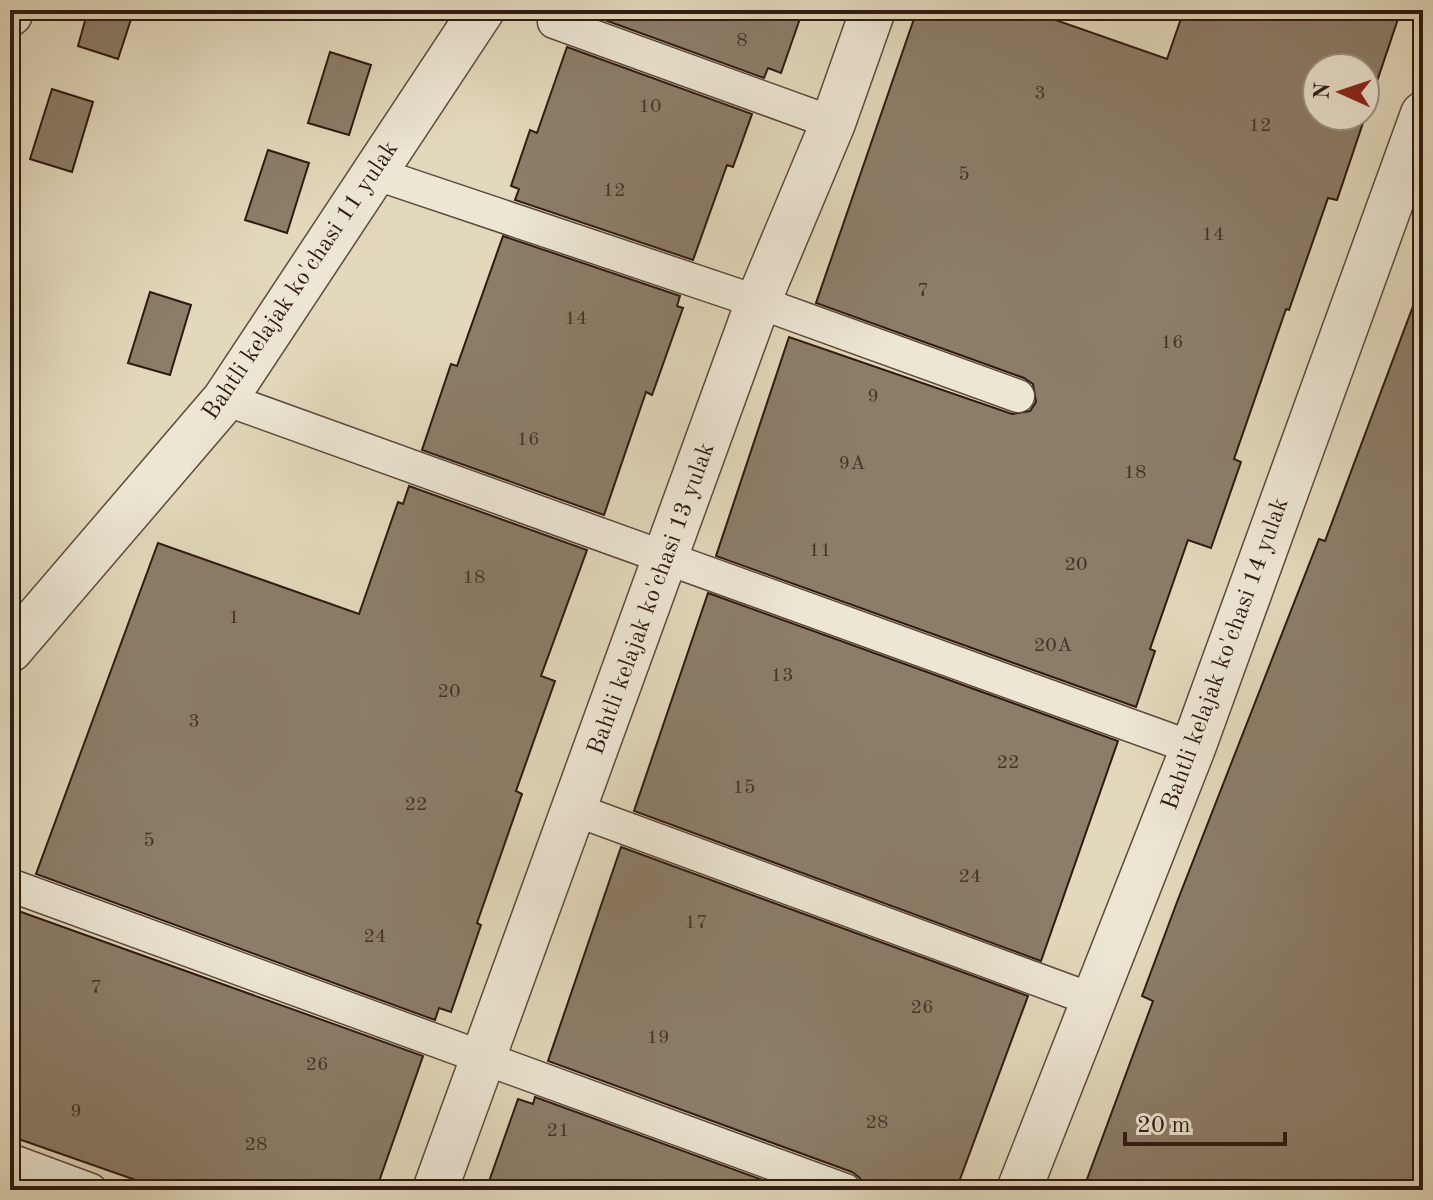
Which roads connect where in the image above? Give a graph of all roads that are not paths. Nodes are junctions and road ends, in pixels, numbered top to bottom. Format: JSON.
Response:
{"nodes":[{"id":1,"x":482,"y":10,"type":"edge"},
{"id":2,"x":873,"y":10,"type":"edge"},
{"id":3,"x":554,"y":22,"type":"dead end"},
{"id":4,"x":1423,"y":114,"type":"edge"},
{"id":5,"x":833,"y":123,"type":"junction"},
{"id":6,"x":371,"y":172,"type":"junction"},
{"id":7,"x":758,"y":302,"type":"junction"},
{"id":8,"x":1018,"y":396,"type":"dead end"},
{"id":9,"x":225,"y":399,"type":"junction"},
{"id":10,"x":667,"y":560,"type":"junction"},
{"id":11,"x":10,"y":650,"type":"edge"},
{"id":12,"x":1193,"y":748,"type":"junction"},
{"id":13,"x":576,"y":810,"type":"junction"},
{"id":14,"x":10,"y":885,"type":"edge"},
{"id":15,"x":1093,"y":1000,"type":"junction"},
{"id":16,"x":483,"y":1059,"type":"junction"},
{"id":17,"x":10,"y":1160,"type":"edge"},
{"id":18,"x":91,"y":1190,"type":"edge"},
{"id":19,"x":435,"y":1190,"type":"edge"},
{"id":20,"x":845,"y":1190,"type":"edge"},
{"id":21,"x":1019,"y":1190,"type":"edge"}],
"edges":[{"from":1,"to":6,"type":"street","name":"Bahtli kelajak ko'chasi 11 yulak"},
{"from":2,"to":5,"type":"street","name":"Bahtli kelajak ko'chasi 13 yulak"},
{"from":3,"to":5,"type":"lane"},
{"from":4,"to":12,"type":"street","name":"Bahtli kelajak ko'chasi 14 yulak"},
{"from":5,"to":7,"type":"street","name":"Bahtli kelajak ko'chasi 13 yulak"},
{"from":6,"to":7,"type":"lane"},
{"from":6,"to":9,"type":"street","name":"Bahtli kelajak ko'chasi 11 yulak"},
{"from":7,"to":8,"type":"lane"},
{"from":7,"to":10,"type":"street","name":"Bahtli kelajak ko'chasi 13 yulak"},
{"from":9,"to":10,"type":"lane"},
{"from":9,"to":11,"type":"street","name":"Bahtli kelajak ko'chasi 11 yulak"},
{"from":10,"to":12,"type":"lane"},
{"from":10,"to":13,"type":"street","name":"Bahtli kelajak ko'chasi 13 yulak"},
{"from":12,"to":15,"type":"street","name":"Bahtli kelajak ko'chasi 14 yulak"},
{"from":13,"to":15,"type":"lane"},
{"from":13,"to":16,"type":"street","name":"Bahtli kelajak ko'chasi 13 yulak"},
{"from":14,"to":16,"type":"lane"},
{"from":15,"to":21,"type":"street","name":"Bahtli kelajak ko'chasi 14 yulak"},
{"from":16,"to":19,"type":"street","name":"Bahtli kelajak ko'chasi 13 yulak"},
{"from":16,"to":20,"type":"lane"},
{"from":17,"to":18,"type":"lane"}]}
